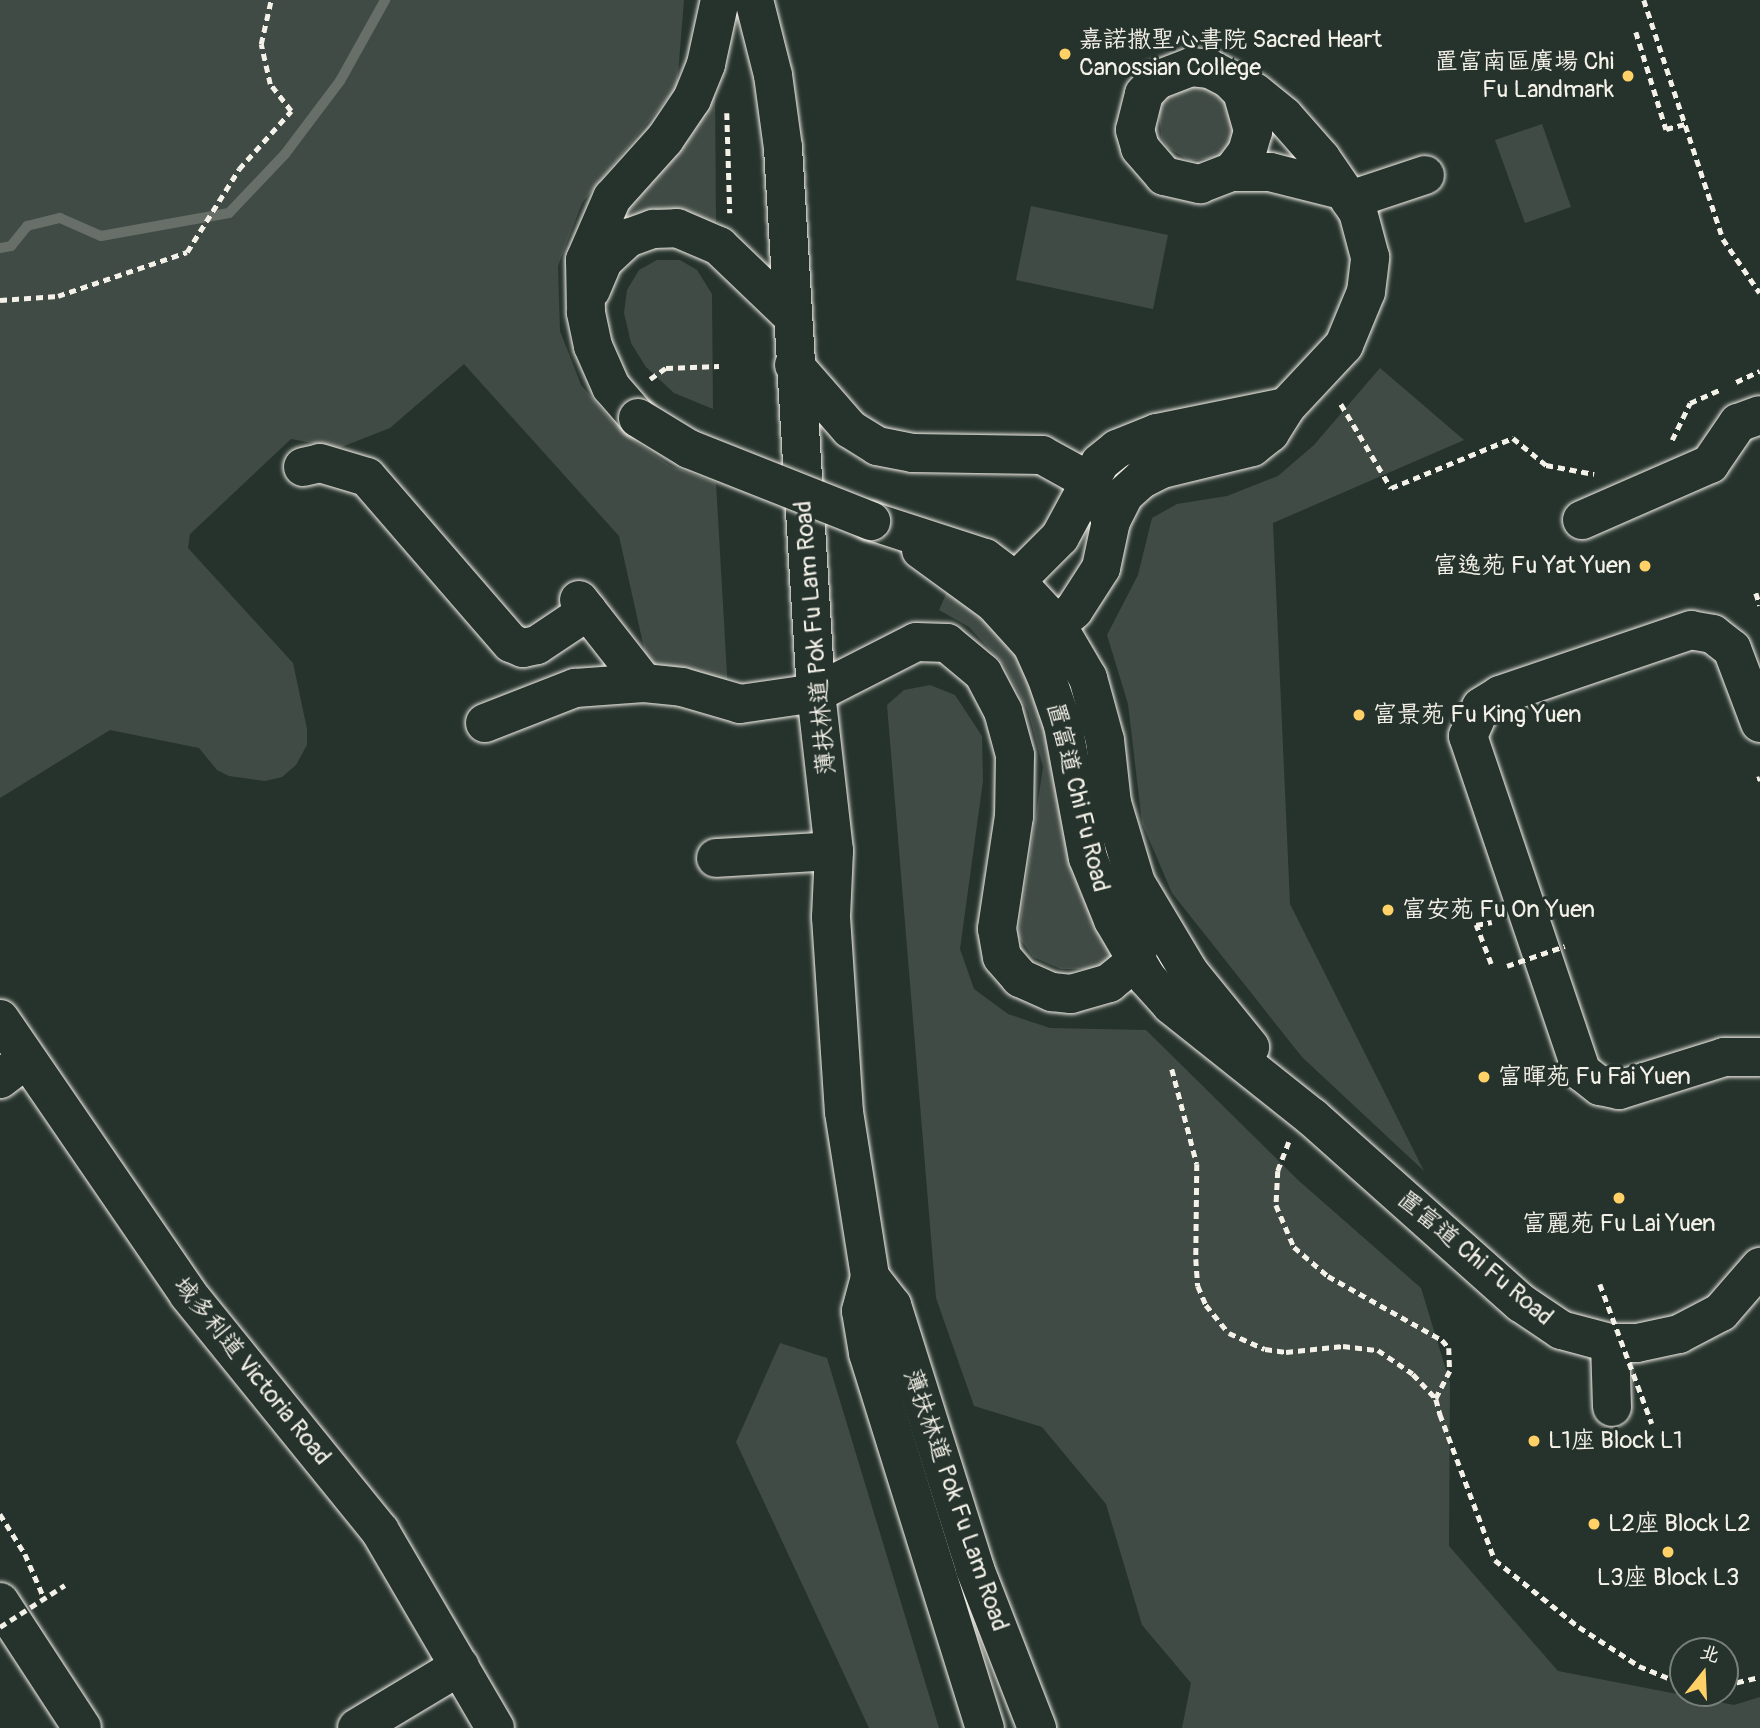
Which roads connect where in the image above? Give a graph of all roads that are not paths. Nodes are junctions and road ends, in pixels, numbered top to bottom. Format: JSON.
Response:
{"nodes":[{"id":1,"x":720,"y":0,"type":"edge"},
{"id":2,"x":754,"y":0,"type":"edge"},
{"id":3,"x":1228,"y":78,"type":"junction"},
{"id":4,"x":1232,"y":172,"type":"junction"},
{"id":5,"x":1425,"y":175,"type":"dead end"},
{"id":6,"x":1345,"y":195,"type":"junction"},
{"id":7,"x":586,"y":312,"type":"junction"},
{"id":8,"x":792,"y":316,"type":"junction"},
{"id":9,"x":794,"y":365,"type":"junction"},
{"id":10,"x":1286,"y":407,"type":"junction"},
{"id":11,"x":1760,"y":415,"type":"edge"},
{"id":12,"x":303,"y":467,"type":"dead end"},
{"id":13,"x":1089,"y":481,"type":"junction"},
{"id":14,"x":1582,"y":520,"type":"dead end"},
{"id":15,"x":1111,"y":521,"type":"junction"},
{"id":16,"x":1005,"y":592,"type":"junction"},
{"id":17,"x":1044,"y":635,"type":"junction"},
{"id":18,"x":644,"y":683,"type":"junction"},
{"id":19,"x":816,"y":693,"type":"junction"},
{"id":20,"x":485,"y":723,"type":"dead end"},
{"id":21,"x":1760,"y":723,"type":"edge"},
{"id":22,"x":834,"y":851,"type":"junction"},
{"id":23,"x":716,"y":858,"type":"dead end"},
{"id":24,"x":1146,"y":902,"type":"junction"},
{"id":25,"x":1136,"y":961,"type":"junction"},
{"id":26,"x":0,"y":1019,"type":"edge"},
{"id":27,"x":1760,"y":1057,"type":"edge"},
{"id":28,"x":12,"y":1070,"type":"edge"},
{"id":29,"x":1305,"y":1126,"type":"junction"},
{"id":30,"x":1760,"y":1267,"type":"edge"},
{"id":31,"x":870,"y":1277,"type":"junction"},
{"id":32,"x":1610,"y":1343,"type":"junction"},
{"id":33,"x":1612,"y":1407,"type":"dead end"},
{"id":34,"x":0,"y":1602,"type":"edge"},
{"id":35,"x":460,"y":1666,"type":"junction"},
{"id":36,"x":82,"y":1728,"type":"edge"},
{"id":37,"x":357,"y":1728,"type":"edge"},
{"id":38,"x":495,"y":1728,"type":"edge"},
{"id":39,"x":985,"y":1728,"type":"edge"},
{"id":40,"x":1037,"y":1728,"type":"edge"}],
"edges":[{"from":1,"to":7,"type":"main road"},
{"from":2,"to":8,"type":"main road","name":"薄扶林道 Pok Fu Lam Road"},
{"from":3,"to":4,"type":"main road"},
{"from":3,"to":4,"type":"main road"},
{"from":3,"to":6,"type":"main road"},
{"from":4,"to":6,"type":"main road"},
{"from":5,"to":6,"type":"main road"},
{"from":6,"to":10,"type":"main road"},
{"from":7,"to":8,"type":"main road"},
{"from":7,"to":16,"type":"main road","name":"置富道 Chi Fu Road","bridge":true},
{"from":8,"to":9,"type":"main road","name":"薄扶林道 Pok Fu Lam Road"},
{"from":9,"to":13,"type":"main road"},
{"from":9,"to":19,"type":"main road","name":"薄扶林道 Pok Fu Lam Road"},
{"from":10,"to":13,"type":"main road"},
{"from":10,"to":15,"type":"main road"},
{"from":11,"to":14,"type":"main road"},
{"from":12,"to":18,"type":"main road"},
{"from":13,"to":15,"type":"main road"},
{"from":13,"to":16,"type":"main road"},
{"from":15,"to":17,"type":"main road"},
{"from":16,"to":17,"type":"main road","name":"置富道 Chi Fu Road"},
{"from":17,"to":24,"type":"main road","name":"置富道 Chi Fu Road"},
{"from":17,"to":25,"type":"main road","name":"置富道 Chi Fu Road"},
{"from":18,"to":19,"type":"main road"},
{"from":18,"to":20,"type":"main road"},
{"from":19,"to":22,"type":"main road","name":"薄扶林道 Pok Fu Lam Road"},
{"from":19,"to":25,"type":"main road"},
{"from":21,"to":27,"type":"main road"},
{"from":22,"to":23,"type":"main road"},
{"from":22,"to":31,"type":"main road","name":"薄扶林道 Pok Fu Lam Road"},
{"from":24,"to":25,"type":"main road"},
{"from":24,"to":29,"type":"main road","name":"置富道 Chi Fu Road"},
{"from":25,"to":29,"type":"main road","name":"置富道 Chi Fu Road"},
{"from":26,"to":28,"type":"main road","name":"域多利道 Victoria Road"},
{"from":28,"to":35,"type":"main road","name":"域多利道 Victoria Road"},
{"from":29,"to":32,"type":"main road","name":"置富道 Chi Fu Road"},
{"from":30,"to":32,"type":"main road","name":"置富道 Chi Fu Road"},
{"from":31,"to":39,"type":"main road","name":"薄扶林道 Pok Fu Lam Road"},
{"from":31,"to":40,"type":"main road","name":"薄扶林道 Pok Fu Lam Road"},
{"from":32,"to":33,"type":"main road"},
{"from":34,"to":36,"type":"main road"},
{"from":35,"to":37,"type":"main road"},
{"from":35,"to":38,"type":"main road","name":"域多利道 Victoria Road"}]}
